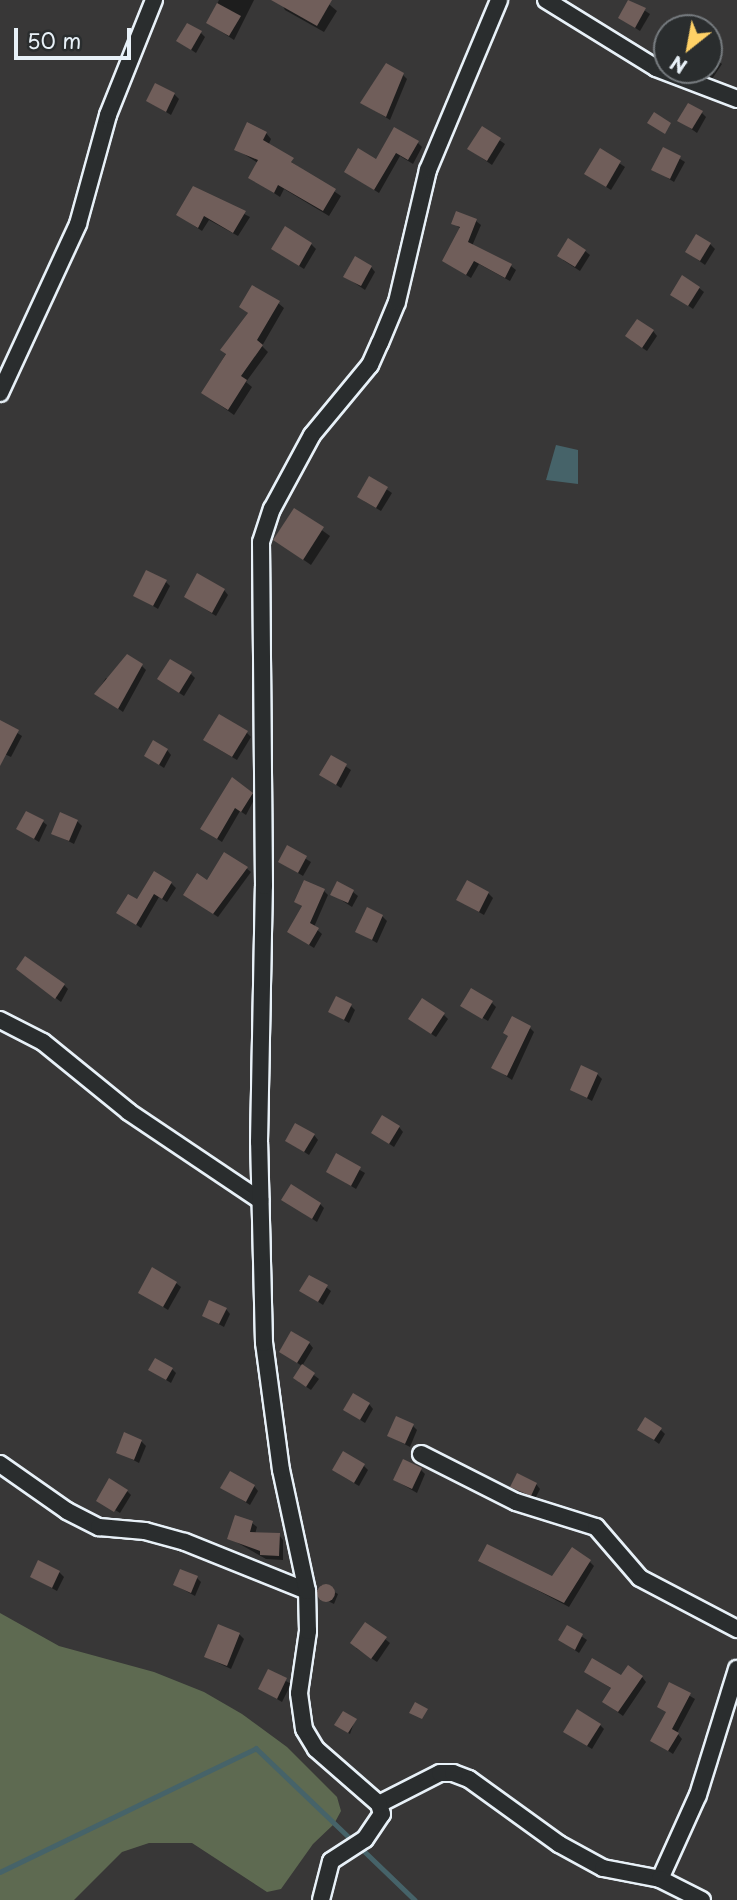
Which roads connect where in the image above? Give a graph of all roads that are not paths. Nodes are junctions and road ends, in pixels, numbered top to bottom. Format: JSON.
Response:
{"nodes":[{"id":1,"x":154,"y":0,"type":"edge"},
{"id":2,"x":499,"y":0,"type":"edge"},
{"id":3,"x":546,"y":0,"type":"edge"},
{"id":4,"x":737,"y":99,"type":"edge"},
{"id":5,"x":0,"y":393,"type":"edge"},
{"id":6,"x":0,"y":1020,"type":"edge"},
{"id":7,"x":260,"y":1200,"type":"junction"},
{"id":8,"x":421,"y":1454,"type":"dead end"},
{"id":9,"x":0,"y":1464,"type":"edge"},
{"id":10,"x":307,"y":1591,"type":"junction"},
{"id":11,"x":737,"y":1629,"type":"edge"},
{"id":12,"x":737,"y":1669,"type":"edge"},
{"id":13,"x":379,"y":1804,"type":"junction"},
{"id":14,"x":660,"y":1879,"type":"junction"},
{"id":15,"x":321,"y":1900,"type":"edge"},
{"id":16,"x":702,"y":1900,"type":"edge"}],
"edges":[{"from":1,"to":5,"type":"street"},
{"from":2,"to":7,"type":"street"},
{"from":3,"to":4,"type":"street"},
{"from":6,"to":7,"type":"street"},
{"from":7,"to":10,"type":"street"},
{"from":8,"to":11,"type":"street"},
{"from":9,"to":10,"type":"street"},
{"from":10,"to":13,"type":"street"},
{"from":12,"to":14,"type":"street"},
{"from":13,"to":14,"type":"street"},
{"from":13,"to":15,"type":"street"},
{"from":14,"to":16,"type":"street"}]}
